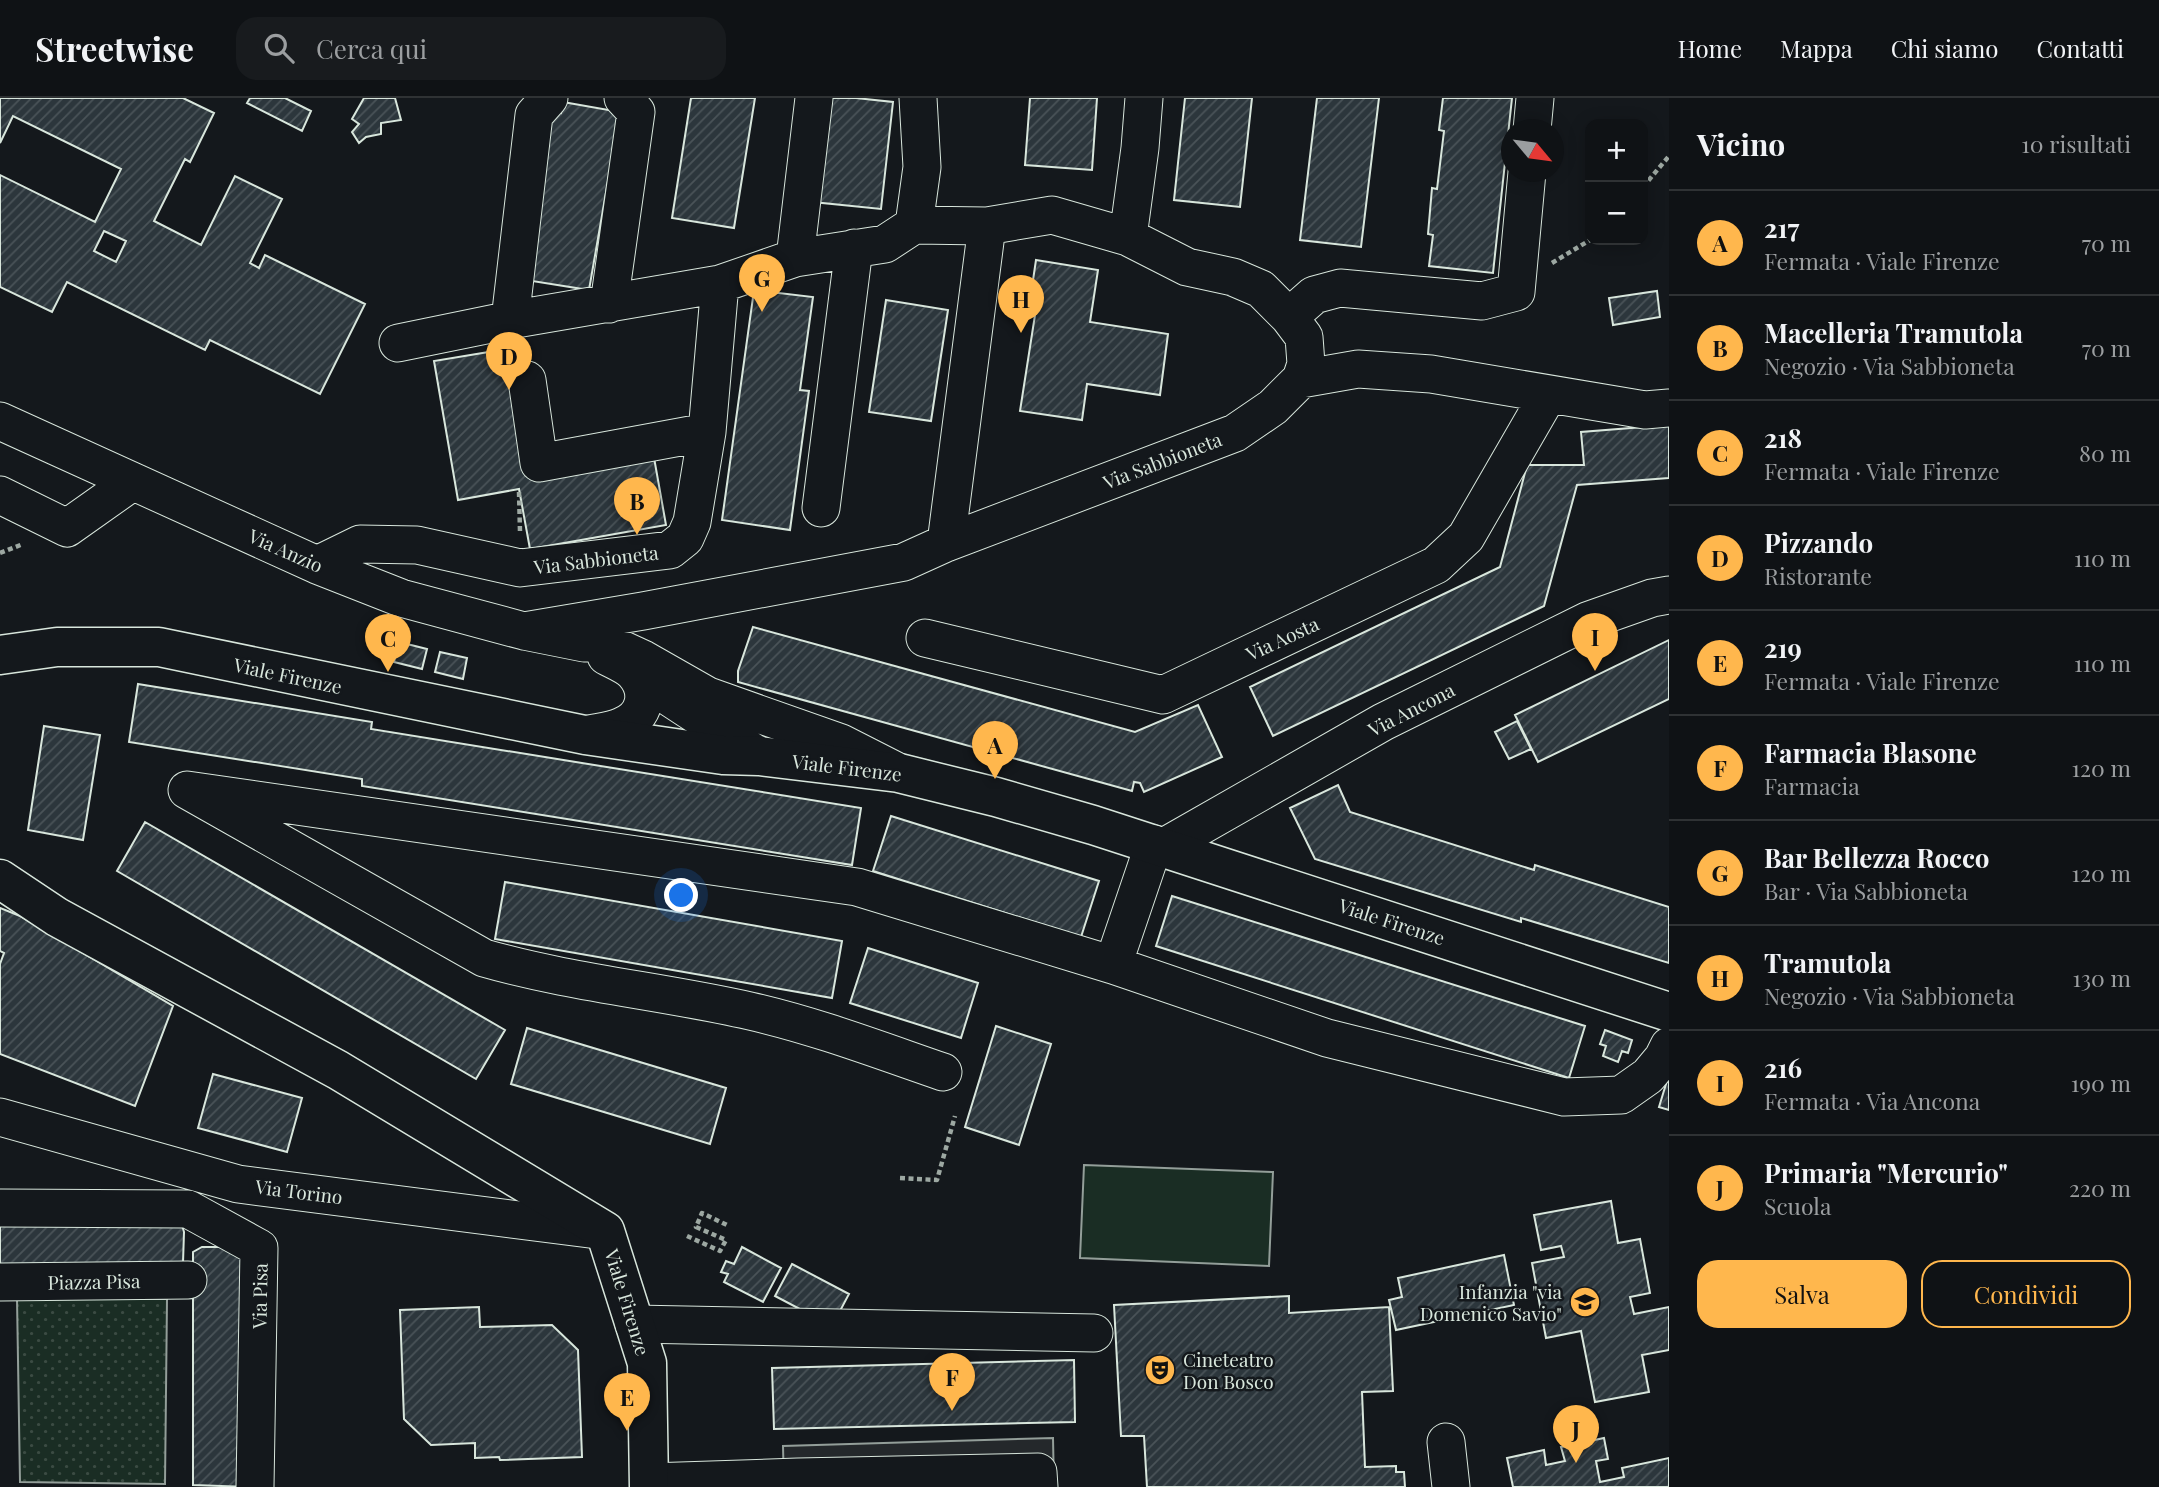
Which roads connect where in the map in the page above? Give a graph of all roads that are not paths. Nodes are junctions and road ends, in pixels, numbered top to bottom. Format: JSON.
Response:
{"nodes":[{"id":1,"x":549,"y":98,"type":"edge"},
{"id":2,"x":623,"y":98,"type":"edge"},
{"id":3,"x":814,"y":98,"type":"edge"},
{"id":4,"x":918,"y":98,"type":"edge"},
{"id":5,"x":1144,"y":98,"type":"edge"},
{"id":6,"x":1535,"y":98,"type":"edge"},
{"id":7,"x":1533,"y":119,"type":"edge"},
{"id":8,"x":1526,"y":182,"type":"edge"},
{"id":9,"x":1535,"y":210,"type":"dead end"},
{"id":10,"x":914,"y":225,"type":"junction"},
{"id":11,"x":987,"y":226,"type":"junction"},
{"id":12,"x":1128,"y":237,"type":"junction"},
{"id":13,"x":854,"y":248,"type":"junction"},
{"id":14,"x":795,"y":258,"type":"junction"},
{"id":15,"x":720,"y":285,"type":"junction"},
{"id":16,"x":1482,"y":301,"type":"junction"},
{"id":17,"x":609,"y":304,"type":"junction"},
{"id":18,"x":1289,"y":317,"type":"junction"},
{"id":19,"x":510,"y":320,"type":"junction"},
{"id":20,"x":398,"y":343,"type":"dead end"},
{"id":21,"x":1301,"y":379,"type":"junction"},
{"id":22,"x":527,"y":380,"type":"dead end"},
{"id":23,"x":1548,"y":395,"type":"junction"},
{"id":24,"x":1669,"y":408,"type":"edge"},
{"id":25,"x":0,"y":421,"type":"edge"},
{"id":26,"x":706,"y":432,"type":"junction"},
{"id":27,"x":132,"y":482,"type":"junction"},
{"id":28,"x":0,"y":495,"type":"edge"},
{"id":29,"x":821,"y":508,"type":"dead end"},
{"id":30,"x":946,"y":542,"type":"junction"},
{"id":31,"x":317,"y":565,"type":"junction"},
{"id":32,"x":1669,"y":595,"type":"edge"},
{"id":33,"x":524,"y":631,"type":"junction"},
{"id":34,"x":925,"y":638,"type":"dead end"},
{"id":35,"x":584,"y":643,"type":"junction"},
{"id":36,"x":0,"y":655,"type":"edge"},
{"id":37,"x":633,"y":672,"type":"junction"},
{"id":38,"x":585,"y":735,"type":"junction"},
{"id":39,"x":759,"y":757,"type":"junction"},
{"id":40,"x":899,"y":772,"type":"junction"},
{"id":41,"x":1159,"y":845,"type":"junction"},
{"id":42,"x":0,"y":879,"type":"edge"},
{"id":43,"x":1113,"y":965,"type":"junction"},
{"id":44,"x":1669,"y":1012,"type":"edge"},
{"id":45,"x":1669,"y":1046,"type":"edge"},
{"id":46,"x":943,"y":1072,"type":"dead end"},
{"id":47,"x":0,"y":1117,"type":"edge"},
{"id":48,"x":0,"y":1208,"type":"edge"},
{"id":49,"x":605,"y":1231,"type":"junction"},
{"id":50,"x":188,"y":1280,"type":"dead end"},
{"id":51,"x":0,"y":1282,"type":"edge"},
{"id":52,"x":634,"y":1324,"type":"junction"},
{"id":53,"x":1094,"y":1333,"type":"dead end"},
{"id":54,"x":1446,"y":1442,"type":"dead end"},
{"id":55,"x":798,"y":1482,"type":"edge"},
{"id":56,"x":649,"y":1485,"type":"edge"},
{"id":57,"x":255,"y":1487,"type":"edge"},
{"id":58,"x":1039,"y":1487,"type":"edge"},
{"id":59,"x":1451,"y":1487,"type":"edge"}],
"edges":[{"from":1,"to":19,"type":"street"},
{"from":2,"to":17,"type":"street"},
{"from":3,"to":14,"type":"street"},
{"from":4,"to":10,"type":"street"},
{"from":5,"to":12,"type":"street"},
{"from":6,"to":7,"type":"street"},
{"from":8,"to":16,"type":"street"},
{"from":9,"to":16,"type":"street"},
{"from":10,"to":11,"type":"street"},
{"from":10,"to":13,"type":"street"},
{"from":11,"to":12,"type":"street"},
{"from":11,"to":30,"type":"street"},
{"from":12,"to":18,"type":"street"},
{"from":13,"to":14,"type":"street"},
{"from":13,"to":29,"type":"street"},
{"from":14,"to":15,"type":"street"},
{"from":15,"to":17,"type":"street"},
{"from":15,"to":26,"type":"street","name":"Via Sabbioneta"},
{"from":16,"to":18,"type":"street"},
{"from":17,"to":19,"type":"street"},
{"from":18,"to":21,"type":"street"},
{"from":19,"to":20,"type":"street"},
{"from":21,"to":23,"type":"street"},
{"from":21,"to":30,"type":"street","name":"Via Sabbioneta"},
{"from":22,"to":26,"type":"street"},
{"from":23,"to":24,"type":"street"},
{"from":23,"to":34,"type":"street","name":"Via Aosta"},
{"from":25,"to":27,"type":"street","name":"Via Anzio"},
{"from":26,"to":31,"type":"street","name":"Via Sabbioneta"},
{"from":27,"to":28,"type":"street"},
{"from":27,"to":31,"type":"street","name":"Via Anzio"},
{"from":30,"to":33,"type":"street","name":"Via Sabbioneta"},
{"from":31,"to":33,"type":"street","name":"Via Anzio"},
{"from":32,"to":41,"type":"street","name":"Via Ancona"},
{"from":33,"to":35,"type":"street","name":"Via Anzio"},
{"from":35,"to":37,"type":"street"},
{"from":35,"to":40,"type":"street","name":"Via Anzio"},
{"from":36,"to":38,"type":"main road","name":"Viale Firenze"},
{"from":37,"to":38,"type":"street"},
{"from":37,"to":39,"type":"street"},
{"from":38,"to":39,"type":"main road","name":"Viale Firenze"},
{"from":39,"to":40,"type":"main road","name":"Viale Firenze"},
{"from":40,"to":41,"type":"main road","name":"Viale Firenze"},
{"from":41,"to":43,"type":"street"},
{"from":41,"to":44,"type":"main road","name":"Viale Firenze"},
{"from":42,"to":49,"type":"main road","name":"Viale Firenze"},
{"from":43,"to":45,"type":"street"},
{"from":43,"to":46,"type":"street"},
{"from":47,"to":49,"type":"street","name":"Via Torino"},
{"from":48,"to":57,"type":"street","name":"Via Pisa"},
{"from":49,"to":52,"type":"main road","name":"Viale Firenze"},
{"from":50,"to":51,"type":"street","name":"Piazza Pisa"},
{"from":52,"to":53,"type":"street"},
{"from":52,"to":56,"type":"main road","name":"Viale Firenze"},
{"from":54,"to":59,"type":"street"},
{"from":55,"to":56,"type":"street"},
{"from":55,"to":58,"type":"street"}]}
